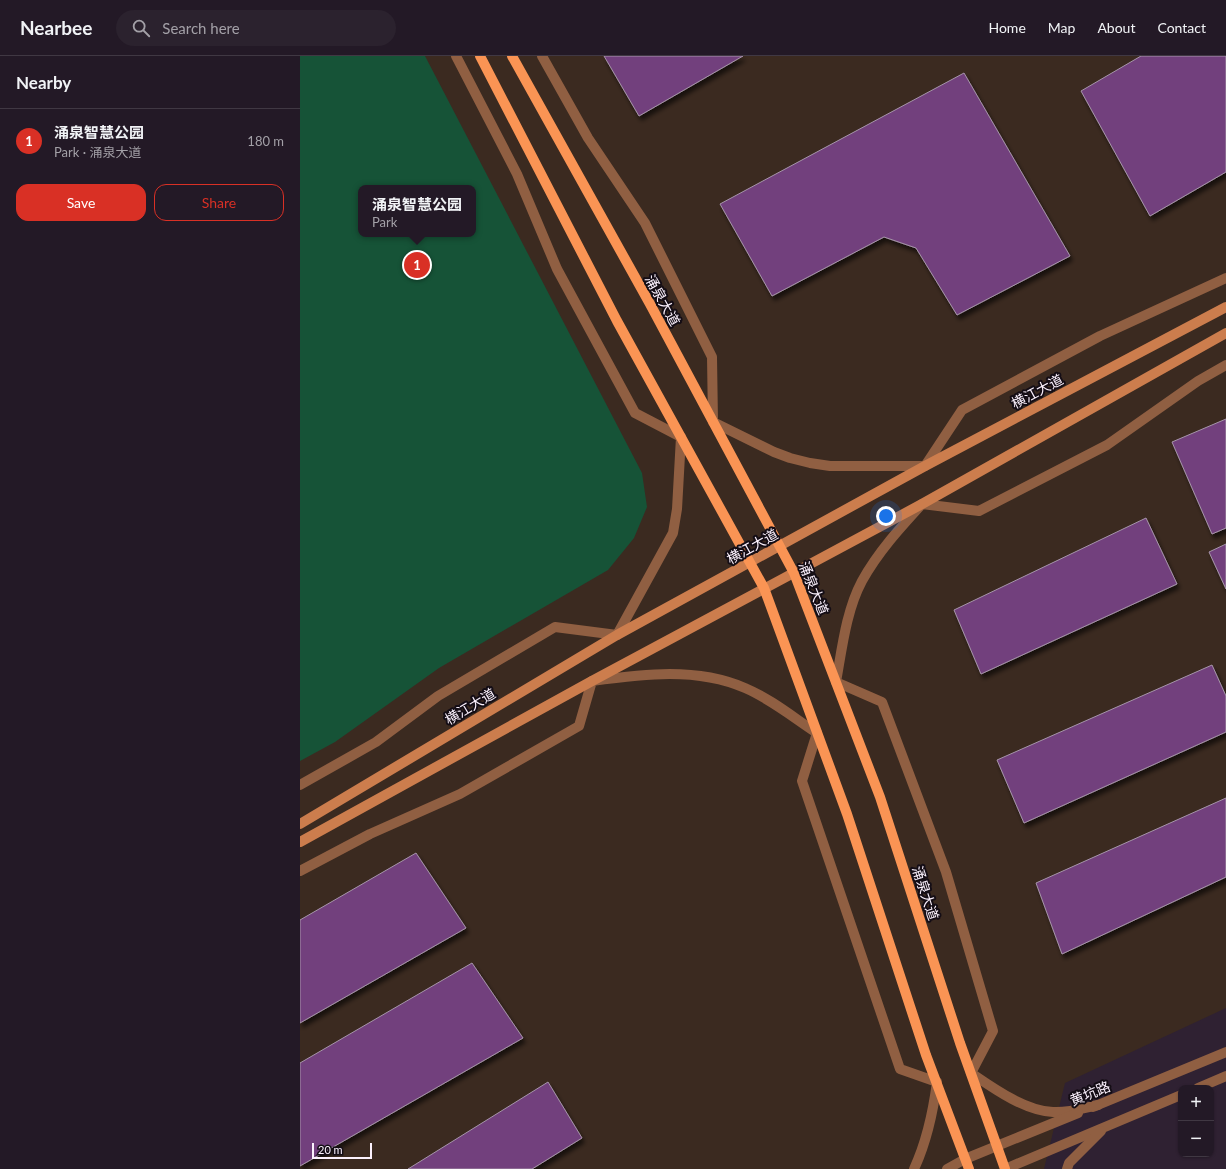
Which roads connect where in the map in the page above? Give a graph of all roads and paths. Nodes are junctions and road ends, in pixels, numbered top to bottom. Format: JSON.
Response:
{"nodes":[{"id":1,"x":456,"y":56,"type":"edge"},
{"id":2,"x":480,"y":56,"type":"edge"},
{"id":3,"x":512,"y":56,"type":"edge"},
{"id":4,"x":542,"y":56,"type":"edge"},
{"id":5,"x":1226,"y":278,"type":"edge"},
{"id":6,"x":1226,"y":307,"type":"edge"},
{"id":7,"x":1226,"y":333,"type":"edge"},
{"id":8,"x":1226,"y":365,"type":"edge"},
{"id":9,"x":713,"y":422,"type":"junction"},
{"id":10,"x":681,"y":437,"type":"junction"},
{"id":11,"x":925,"y":466,"type":"junction"},
{"id":12,"x":922,"y":504,"type":"junction"},
{"id":13,"x":780,"y":546,"type":"junction"},
{"id":14,"x":750,"y":562,"type":"junction"},
{"id":15,"x":794,"y":573,"type":"junction"},
{"id":16,"x":764,"y":588,"type":"junction"},
{"id":17,"x":617,"y":635,"type":"junction"},
{"id":18,"x":592,"y":681,"type":"junction"},
{"id":19,"x":836,"y":682,"type":"junction"},
{"id":20,"x":817,"y":733,"type":"junction"},
{"id":21,"x":300,"y":785,"type":"edge"},
{"id":22,"x":300,"y":824,"type":"edge"},
{"id":23,"x":300,"y":842,"type":"edge"},
{"id":24,"x":300,"y":871,"type":"edge"},
{"id":25,"x":1226,"y":1052,"type":"edge"},
{"id":26,"x":971,"y":1073,"type":"junction"},
{"id":27,"x":1226,"y":1076,"type":"edge"},
{"id":28,"x":936,"y":1082,"type":"junction"},
{"id":29,"x":1205,"y":1085,"type":"edge"},
{"id":30,"x":1178,"y":1096,"type":"edge"},
{"id":31,"x":1098,"y":1105,"type":"junction"},
{"id":32,"x":1105,"y":1127,"type":"junction"},
{"id":33,"x":998,"y":1147,"type":"junction"},
{"id":34,"x":967,"y":1164,"type":"edge"},
{"id":35,"x":914,"y":1169,"type":"edge"},
{"id":36,"x":947,"y":1169,"type":"edge"},
{"id":37,"x":1005,"y":1169,"type":"edge"},
{"id":38,"x":1067,"y":1169,"type":"edge"}],
"edges":[{"from":1,"to":10,"type":"street"},
{"from":2,"to":10,"type":"main road"},
{"from":3,"to":9,"type":"main road","name":"涌泉大道"},
{"from":4,"to":9,"type":"street"},
{"from":5,"to":11,"type":"street"},
{"from":6,"to":11,"type":"main road","name":"横江大道"},
{"from":7,"to":12,"type":"main road"},
{"from":8,"to":12,"type":"street"},
{"from":9,"to":11,"type":"street"},
{"from":9,"to":13,"type":"main road","name":"涌泉大道"},
{"from":10,"to":14,"type":"main road"},
{"from":10,"to":17,"type":"street"},
{"from":11,"to":13,"type":"main road","name":"横江大道"},
{"from":12,"to":15,"type":"main road"},
{"from":12,"to":19,"type":"street"},
{"from":13,"to":14,"type":"main road","name":"横江大道"},
{"from":13,"to":15,"type":"main road","name":"涌泉大道"},
{"from":14,"to":16,"type":"main road"},
{"from":14,"to":17,"type":"main road","name":"横江大道"},
{"from":15,"to":16,"type":"main road"},
{"from":15,"to":19,"type":"main road","name":"涌泉大道"},
{"from":16,"to":18,"type":"main road"},
{"from":16,"to":20,"type":"main road"},
{"from":17,"to":21,"type":"street"},
{"from":17,"to":22,"type":"main road","name":"横江大道"},
{"from":18,"to":20,"type":"street"},
{"from":18,"to":23,"type":"main road"},
{"from":18,"to":24,"type":"street"},
{"from":19,"to":26,"type":"main road","name":"涌泉大道"},
{"from":19,"to":26,"type":"street"},
{"from":20,"to":28,"type":"main road"},
{"from":20,"to":28,"type":"street"},
{"from":25,"to":31,"type":"street","name":"黄坑路"},
{"from":26,"to":31,"type":"street"},
{"from":26,"to":33,"type":"main road","name":"涌泉大道"},
{"from":27,"to":29,"type":"street"},
{"from":28,"to":34,"type":"main road"},
{"from":28,"to":35,"type":"street"},
{"from":30,"to":32,"type":"street"},
{"from":31,"to":33,"type":"street","name":"黄坑路"},
{"from":32,"to":37,"type":"street"},
{"from":32,"to":38,"type":"street"},
{"from":33,"to":34,"type":"street","name":"黄坑路"},
{"from":33,"to":37,"type":"main road","name":"涌泉大道"},
{"from":34,"to":36,"type":"street","name":"黄坑路"}]}
